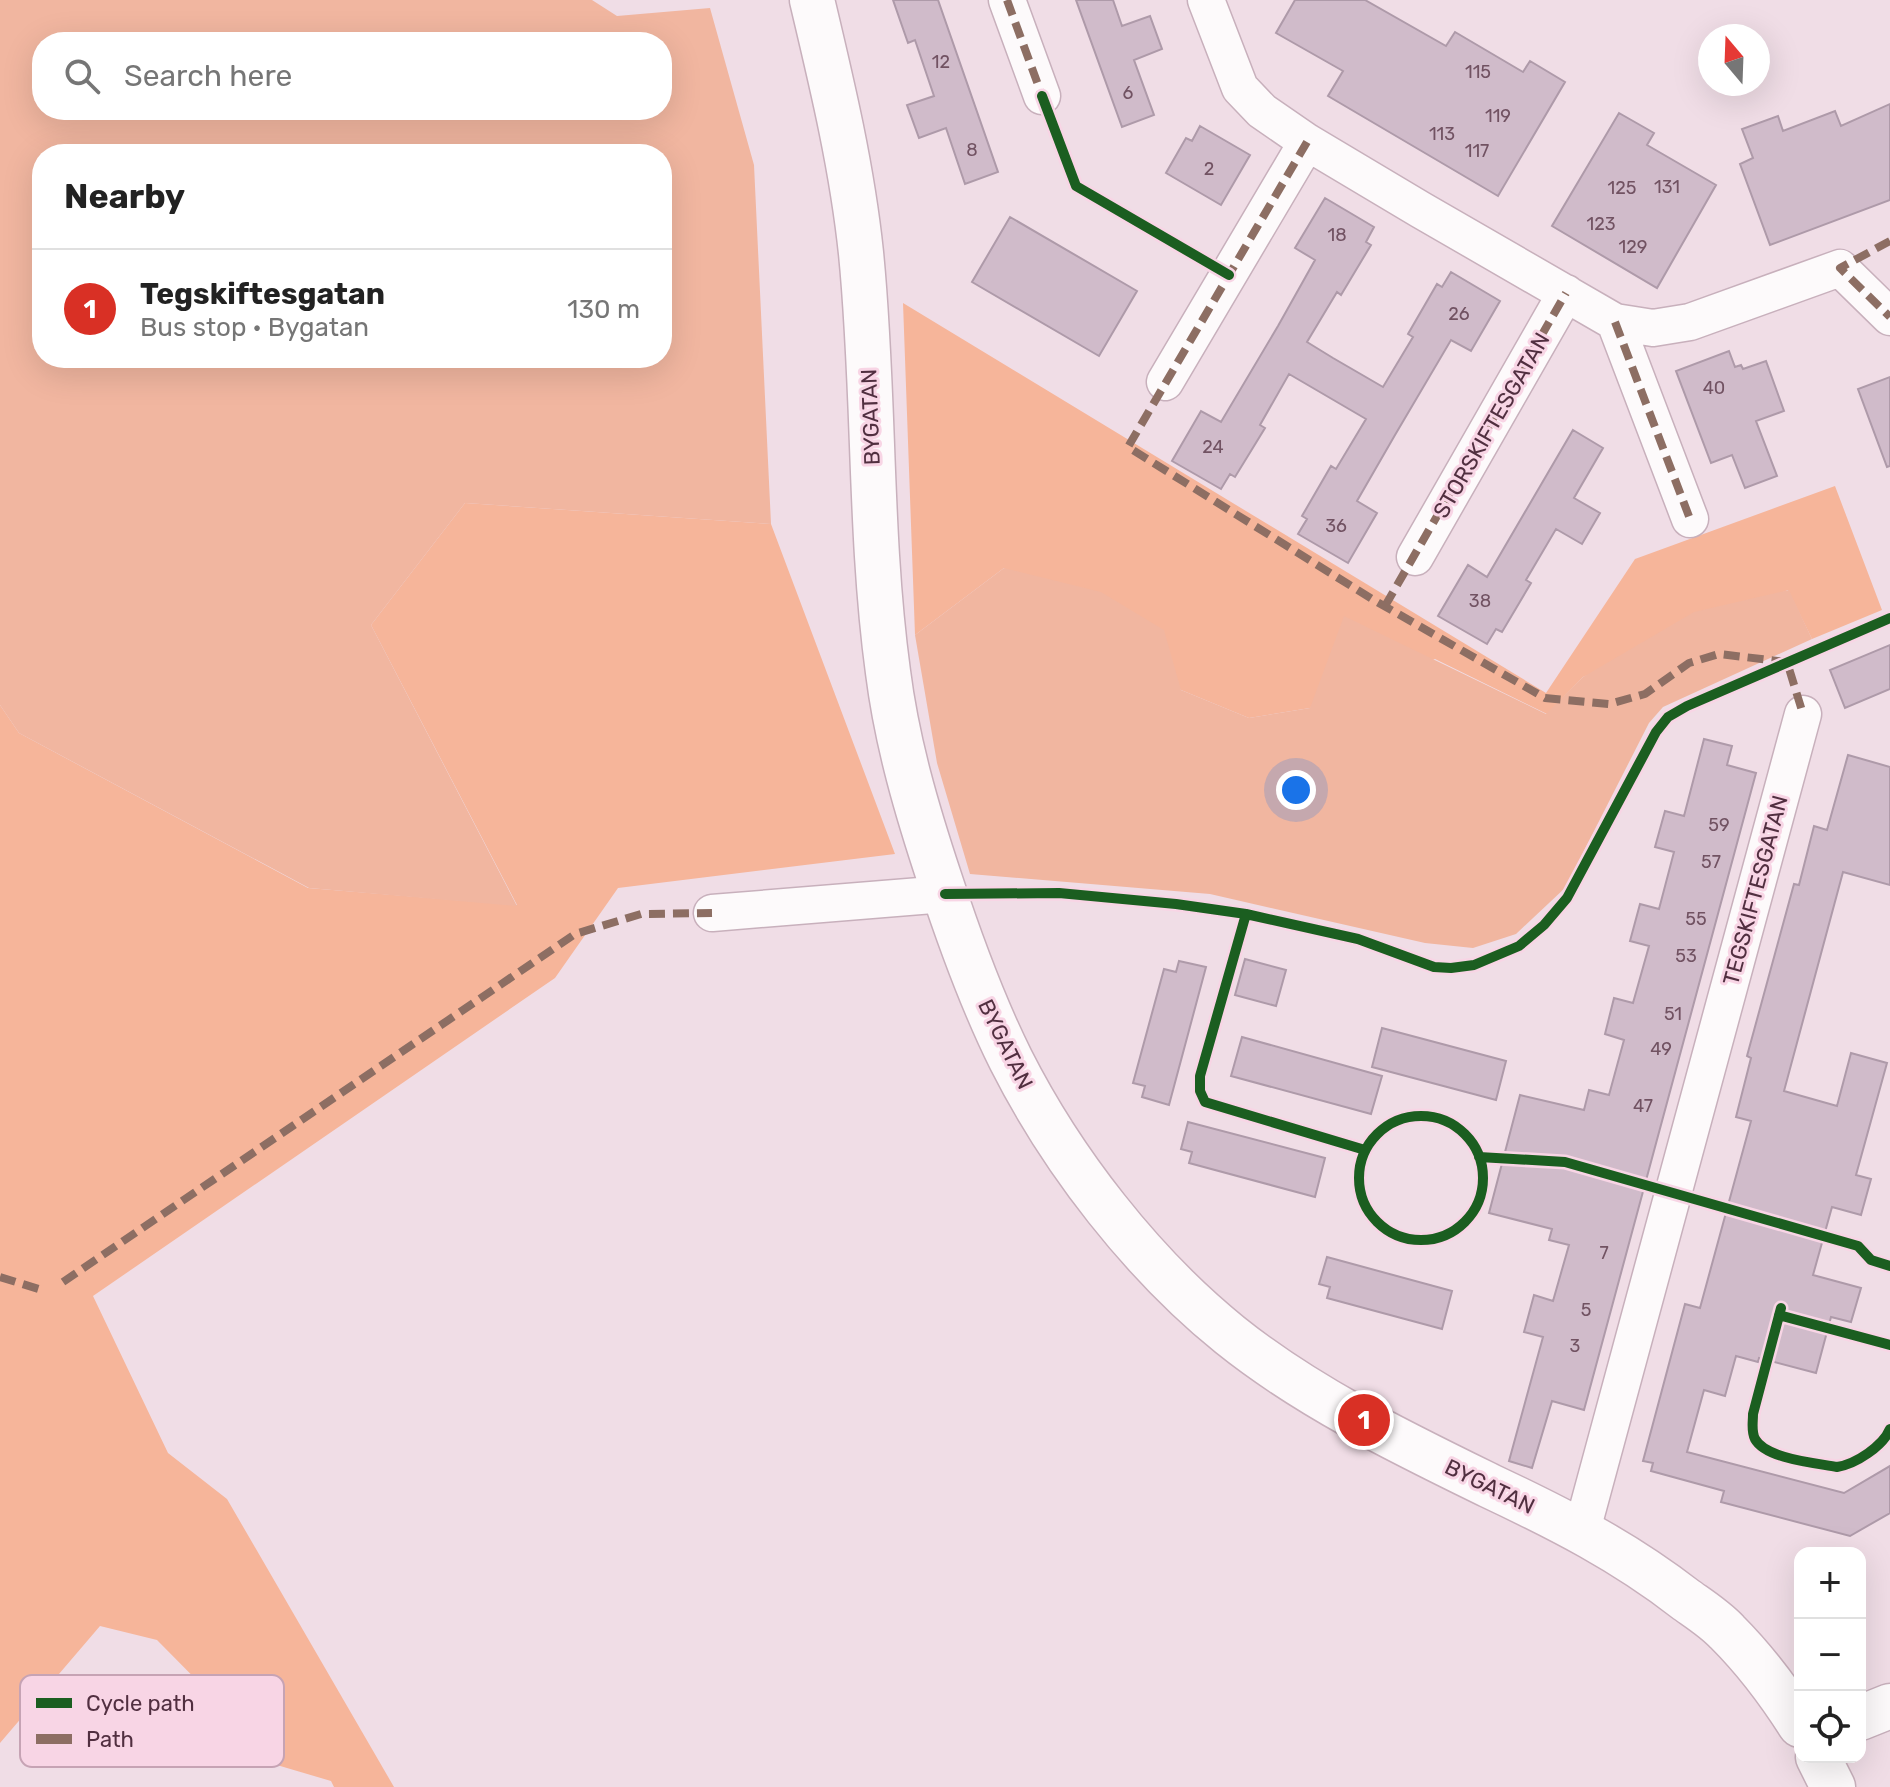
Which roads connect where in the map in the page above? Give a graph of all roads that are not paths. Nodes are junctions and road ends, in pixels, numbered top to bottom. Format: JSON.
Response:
{"nodes":[{"id":1,"x":812,"y":0,"type":"edge"},
{"id":2,"x":1007,"y":0,"type":"edge"},
{"id":3,"x":1206,"y":0,"type":"edge"},
{"id":4,"x":1042,"y":96,"type":"dead end"},
{"id":5,"x":1307,"y":142,"type":"junction"},
{"id":6,"x":1566,"y":293,"type":"junction"},
{"id":7,"x":1890,"y":317,"type":"edge"},
{"id":8,"x":1615,"y":322,"type":"junction"},
{"id":9,"x":1165,"y":382,"type":"dead end"},
{"id":10,"x":1690,"y":519,"type":"dead end"},
{"id":11,"x":1415,"y":557,"type":"dead end"},
{"id":12,"x":1803,"y":714,"type":"dead end"},
{"id":13,"x":945,"y":894,"type":"junction"},
{"id":14,"x":712,"y":913,"type":"dead end"},
{"id":15,"x":1582,"y":1530,"type":"junction"},
{"id":16,"x":1890,"y":1706,"type":"edge"},
{"id":17,"x":1866,"y":1716,"type":"edge"},
{"id":18,"x":1794,"y":1717,"type":"edge"},
{"id":19,"x":1821,"y":1763,"type":"edge"},
{"id":20,"x":1833,"y":1787,"type":"edge"}],
"edges":[{"from":1,"to":13,"type":"street","name":"BYGATAN"},
{"from":2,"to":4,"type":"street"},
{"from":3,"to":5,"type":"street"},
{"from":5,"to":6,"type":"street"},
{"from":5,"to":9,"type":"street"},
{"from":6,"to":8,"type":"street"},
{"from":6,"to":11,"type":"street","name":"STORSKIFTESGATAN"},
{"from":7,"to":8,"type":"street"},
{"from":8,"to":10,"type":"street"},
{"from":12,"to":15,"type":"street","name":"TEGSKIFTESGATAN"},
{"from":13,"to":14,"type":"street"},
{"from":13,"to":15,"type":"street","name":"BYGATAN"},
{"from":15,"to":18,"type":"street","name":"BYGATAN"},
{"from":16,"to":17,"type":"street"},
{"from":19,"to":20,"type":"street"}]}
